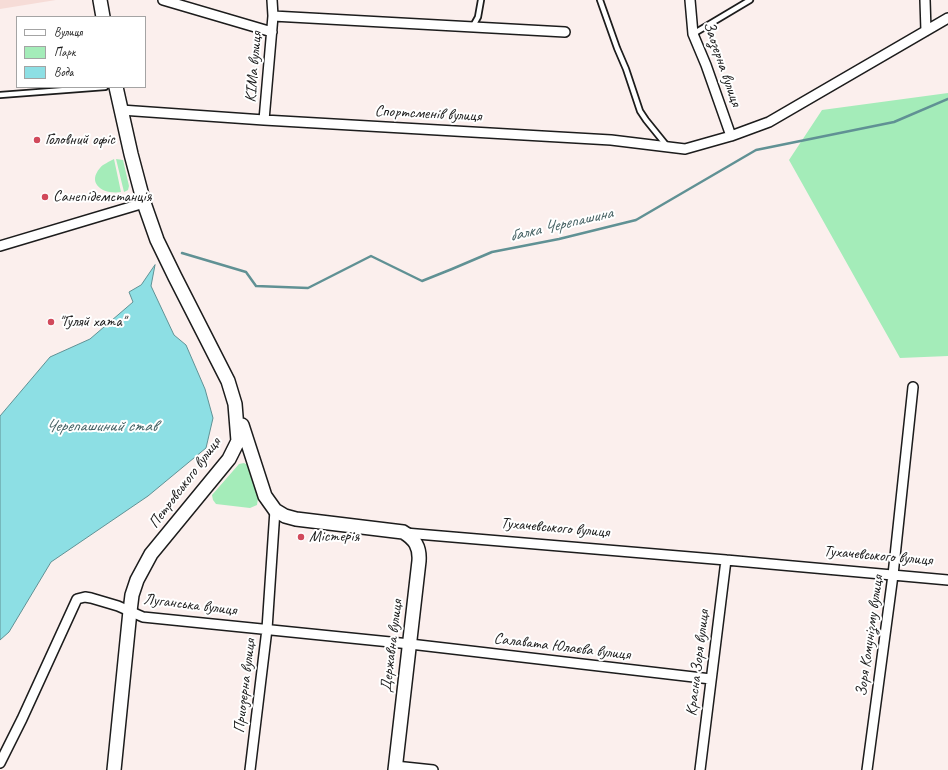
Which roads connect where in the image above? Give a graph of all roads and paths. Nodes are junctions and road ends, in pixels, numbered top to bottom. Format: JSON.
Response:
{"nodes":[{"id":1,"x":100,"y":0,"type":"edge"},
{"id":2,"x":163,"y":0,"type":"edge"},
{"id":3,"x":272,"y":0,"type":"edge"},
{"id":4,"x":481,"y":0,"type":"edge"},
{"id":5,"x":600,"y":0,"type":"edge"},
{"id":6,"x":690,"y":0,"type":"edge"},
{"id":7,"x":750,"y":0,"type":"edge"},
{"id":8,"x":925,"y":0,"type":"edge"},
{"id":9,"x":103,"y":16,"type":"edge"},
{"id":10,"x":273,"y":16,"type":"junction"},
{"id":11,"x":948,"y":18,"type":"edge"},
{"id":12,"x":473,"y":26,"type":"junction"},
{"id":13,"x":926,"y":31,"type":"junction"},
{"id":14,"x":272,"y":32,"type":"junction"},
{"id":15,"x":566,"y":32,"type":"dead end"},
{"id":16,"x":693,"y":34,"type":"junction"},
{"id":17,"x":92,"y":88,"type":"edge"},
{"id":18,"x":116,"y":88,"type":"edge"},
{"id":19,"x":0,"y":95,"type":"edge"},
{"id":20,"x":121,"y":110,"type":"junction"},
{"id":21,"x":264,"y":120,"type":"junction"},
{"id":22,"x":731,"y":136,"type":"junction"},
{"id":23,"x":667,"y":147,"type":"junction"},
{"id":24,"x":144,"y":203,"type":"junction"},
{"id":25,"x":0,"y":246,"type":"edge"},
{"id":26,"x":913,"y":387,"type":"dead end"},
{"id":27,"x":235,"y":404,"type":"junction"},
{"id":28,"x":275,"y":510,"type":"junction"},
{"id":29,"x":403,"y":532,"type":"junction"},
{"id":30,"x":726,"y":560,"type":"junction"},
{"id":31,"x":893,"y":575,"type":"junction"},
{"id":32,"x":948,"y":580,"type":"edge"},
{"id":33,"x":130,"y":611,"type":"junction"},
{"id":34,"x":267,"y":629,"type":"junction"},
{"id":35,"x":410,"y":644,"type":"junction"},
{"id":36,"x":711,"y":679,"type":"junction"},
{"id":37,"x":0,"y":763,"type":"edge"},
{"id":38,"x":395,"y":768,"type":"edge"},
{"id":39,"x":114,"y":770,"type":"edge"},
{"id":40,"x":250,"y":770,"type":"edge"},
{"id":41,"x":433,"y":770,"type":"edge"},
{"id":42,"x":700,"y":770,"type":"edge"},
{"id":43,"x":867,"y":770,"type":"edge"}],
"edges":[{"from":1,"to":9,"type":"main road"},
{"from":2,"to":14,"type":"street"},
{"from":3,"to":10,"type":"street","name":"КІМа вулиця"},
{"from":4,"to":12,"type":"lane"},
{"from":5,"to":23,"type":"lane"},
{"from":6,"to":16,"type":"street","name":"Заозерна вулиця"},
{"from":7,"to":16,"type":"lane"},
{"from":8,"to":13,"type":"street"},
{"from":10,"to":12,"type":"street","name":"КІМа вулиця"},
{"from":10,"to":14,"type":"street","name":"КІМа вулиця"},
{"from":11,"to":13,"type":"street","name":"Спортсменів вулиця"},
{"from":12,"to":15,"type":"street","name":"КІМа вулиця"},
{"from":13,"to":22,"type":"street","name":"Спортсменів вулиця"},
{"from":14,"to":21,"type":"street","name":"КІМа вулиця"},
{"from":16,"to":22,"type":"street","name":"Заозерна вулиця"},
{"from":17,"to":19,"type":"lane"},
{"from":18,"to":20,"type":"main road","name":"Петровського вулиця"},
{"from":20,"to":21,"type":"street","name":"Спортсменів вулиця"},
{"from":20,"to":24,"type":"main road","name":"Петровського вулиця"},
{"from":21,"to":23,"type":"street","name":"Спортсменів вулиця"},
{"from":22,"to":23,"type":"street","name":"Спортсменів вулиця"},
{"from":24,"to":25,"type":"street"},
{"from":24,"to":27,"type":"main road","name":"Петровського вулиця"},
{"from":26,"to":31,"type":"street","name":"Зоря Комунізму вулиця"},
{"from":27,"to":28,"type":"main road","name":"Тухачевського вулиця"},
{"from":27,"to":33,"type":"main road","name":"Петровського вулиця"},
{"from":28,"to":29,"type":"main road","name":"Тухачевського вулиця"},
{"from":28,"to":34,"type":"street","name":"Приозерна вулиця"},
{"from":29,"to":30,"type":"street","name":"Тухачевського вулиця"},
{"from":29,"to":35,"type":"main road","name":"Державна вулиця"},
{"from":30,"to":31,"type":"street","name":"Тухачевського вулиця"},
{"from":30,"to":36,"type":"street","name":"Красна Зоря вулиця"},
{"from":31,"to":32,"type":"street","name":"Тухачевського вулиця"},
{"from":31,"to":43,"type":"street","name":"Зоря Комунізму вулиця"},
{"from":33,"to":34,"type":"street","name":"Луганська вулиця"},
{"from":33,"to":37,"type":"street","name":"Луганська вулиця"},
{"from":33,"to":39,"type":"main road","name":"Петровського вулиця"},
{"from":34,"to":35,"type":"street","name":"Луганська вулиця"},
{"from":34,"to":40,"type":"street","name":"Приозерна вулиця"},
{"from":35,"to":36,"type":"street","name":"Салавата Юлаєва вулиця"},
{"from":35,"to":38,"type":"main road","name":"Державна вулиця"},
{"from":36,"to":42,"type":"street","name":"Красна Зоря вулиця"},
{"from":38,"to":41,"type":"street"}]}
